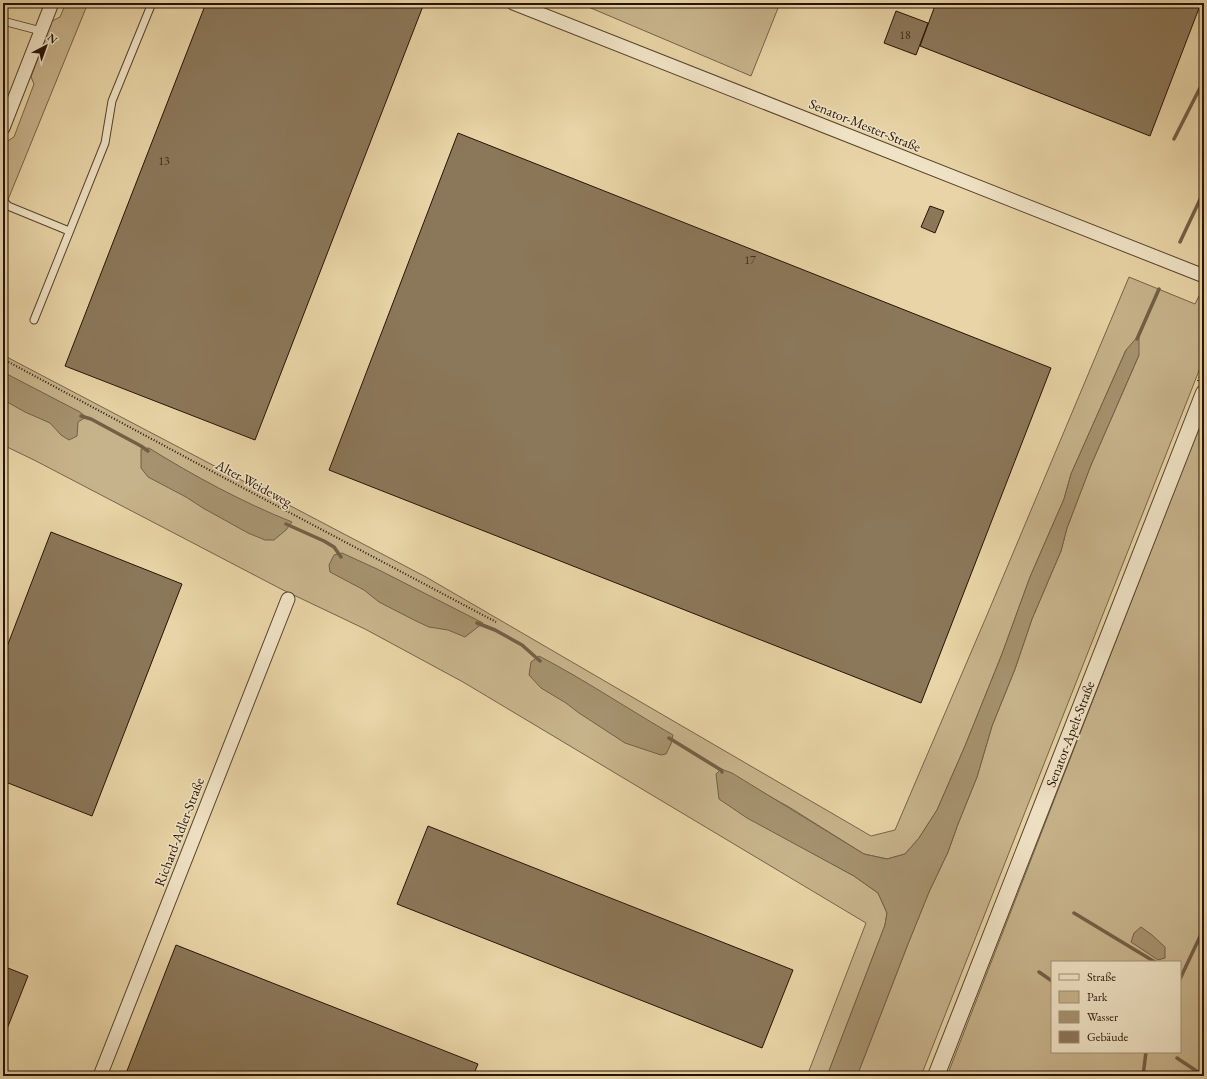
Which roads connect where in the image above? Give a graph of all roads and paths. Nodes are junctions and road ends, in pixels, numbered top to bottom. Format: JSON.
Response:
{"nodes":[{"id":1,"x":52,"y":3,"type":"edge"},
{"id":2,"x":152,"y":3,"type":"edge"},
{"id":3,"x":513,"y":3,"type":"edge"},
{"id":4,"x":3,"y":21,"type":"edge"},
{"id":5,"x":41,"y":31,"type":"junction"},
{"id":6,"x":3,"y":128,"type":"edge"},
{"id":7,"x":5,"y":204,"type":"edge"},
{"id":8,"x":69,"y":231,"type":"junction"},
{"id":9,"x":1204,"y":276,"type":"edge"},
{"id":10,"x":34,"y":320,"type":"dead end"},
{"id":11,"x":3,"y":359,"type":"edge"},
{"id":12,"x":1204,"y":392,"type":"edge"},
{"id":13,"x":288,"y":599,"type":"dead end"},
{"id":14,"x":496,"y":622,"type":"dead end"},
{"id":15,"x":100,"y":1076,"type":"edge"},
{"id":16,"x":936,"y":1076,"type":"edge"}],
"edges":[{"from":1,"to":5,"type":"street"},
{"from":2,"to":8,"type":"lane"},
{"from":3,"to":9,"type":"street","name":"Senator-Mester-Straße"},
{"from":4,"to":5,"type":"lane"},
{"from":5,"to":6,"type":"street"},
{"from":7,"to":8,"type":"lane"},
{"from":8,"to":10,"type":"lane"},
{"from":11,"to":14,"type":"path","name":"Alter Weideweg"},
{"from":12,"to":16,"type":"street","name":"Senator-Apelt-Straße"},
{"from":13,"to":15,"type":"street","name":"Richard-Adler-Straße"}]}
